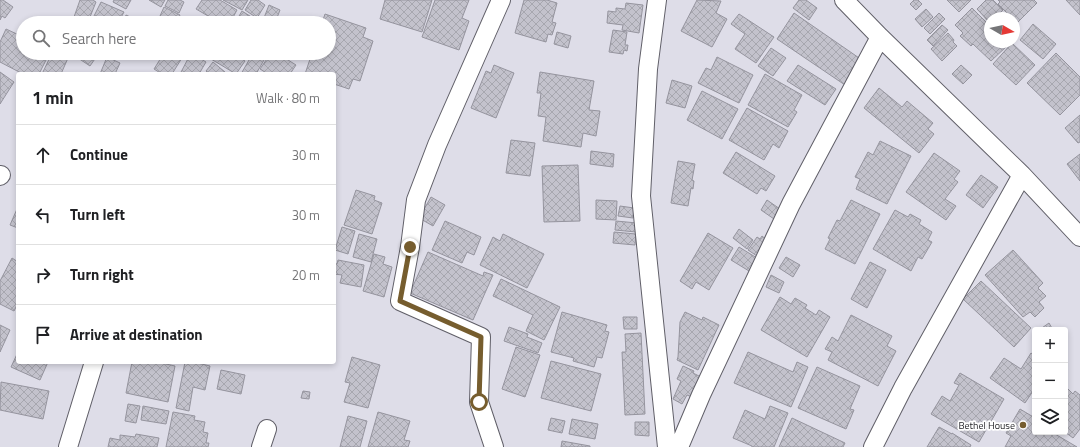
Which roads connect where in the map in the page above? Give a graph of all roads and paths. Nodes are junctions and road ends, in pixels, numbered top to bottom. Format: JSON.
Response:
{"nodes":[{"id":1,"x":501,"y":0,"type":"edge"},
{"id":2,"x":657,"y":0,"type":"edge"},
{"id":3,"x":844,"y":0,"type":"edge"},
{"id":4,"x":880,"y":37,"type":"junction"},
{"id":5,"x":1022,"y":175,"type":"junction"},
{"id":6,"x":1080,"y":237,"type":"edge"},
{"id":7,"x":93,"y":364,"type":"edge"},
{"id":8,"x":267,"y":429,"type":"dead end"},
{"id":9,"x":68,"y":447,"type":"edge"},
{"id":10,"x":261,"y":447,"type":"edge"},
{"id":11,"x":494,"y":447,"type":"edge"},
{"id":12,"x":667,"y":447,"type":"edge"},
{"id":13,"x":679,"y":447,"type":"edge"},
{"id":14,"x":872,"y":447,"type":"edge"}],
"edges":[{"from":1,"to":11,"type":"street"},
{"from":2,"to":12,"type":"street"},
{"from":3,"to":4,"type":"street"},
{"from":4,"to":5,"type":"street"},
{"from":4,"to":13,"type":"street"},
{"from":5,"to":6,"type":"street"},
{"from":5,"to":14,"type":"street"},
{"from":7,"to":9,"type":"street"},
{"from":8,"to":10,"type":"street"}]}
